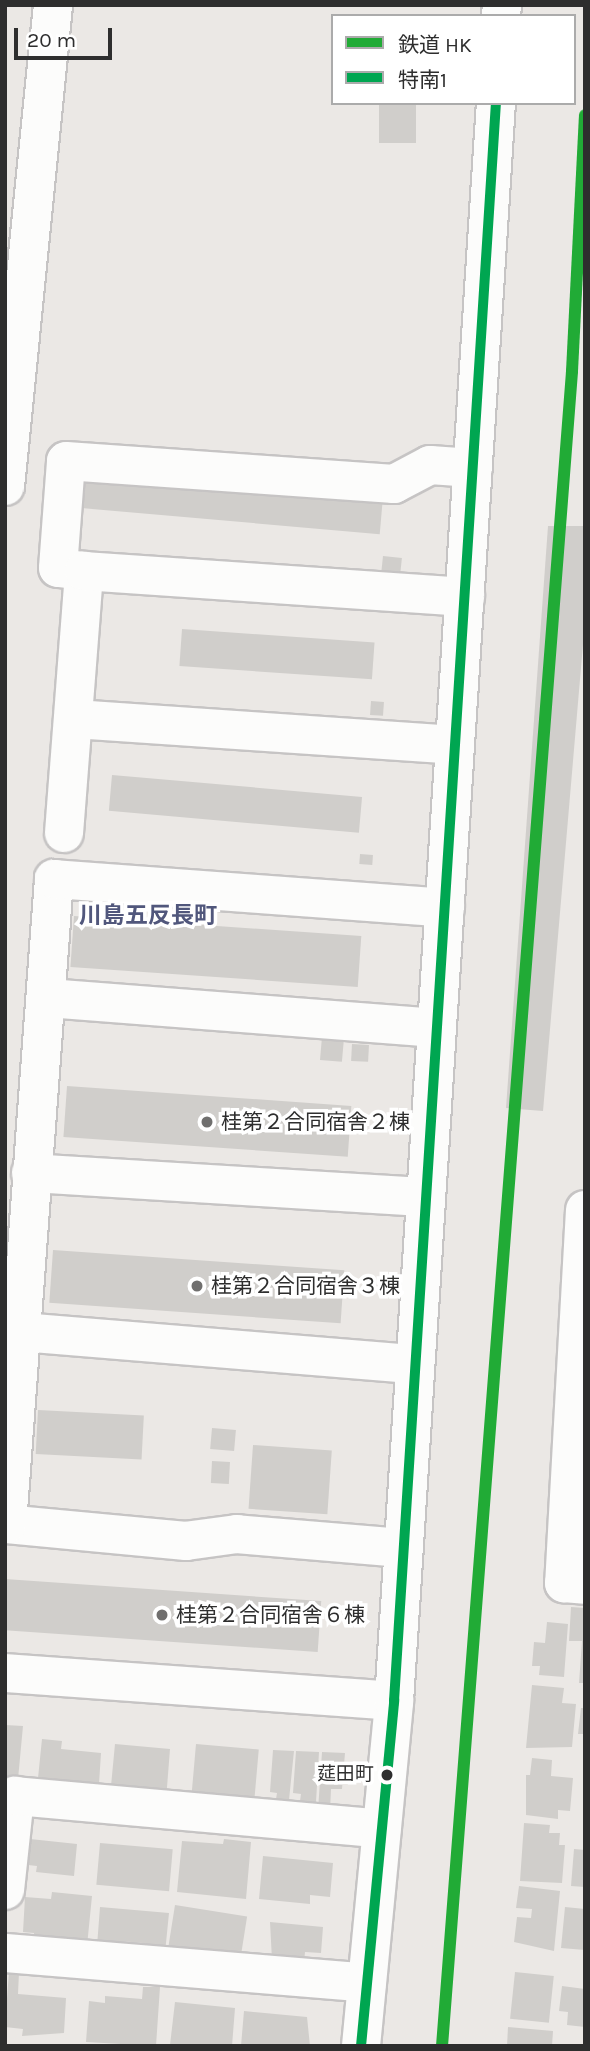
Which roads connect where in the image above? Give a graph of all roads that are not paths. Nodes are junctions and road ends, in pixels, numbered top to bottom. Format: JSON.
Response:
{"nodes":[{"id":1,"x":52,"y":5,"type":"edge"},
{"id":2,"x":496,"y":105,"type":"edge"},
{"id":3,"x":473,"y":468,"type":"junction"},
{"id":4,"x":5,"y":486,"type":"edge"},
{"id":5,"x":84,"y":571,"type":"junction"},
{"id":6,"x":465,"y":597,"type":"junction"},
{"id":7,"x":75,"y":719,"type":"junction"},
{"id":8,"x":454,"y":745,"type":"junction"},
{"id":9,"x":64,"y":833,"type":"dead end"},
{"id":10,"x":445,"y":908,"type":"junction"},
{"id":11,"x":47,"y":998,"type":"junction"},
{"id":12,"x":434,"y":1028,"type":"junction"},
{"id":13,"x":31,"y":1173,"type":"junction"},
{"id":14,"x":424,"y":1197,"type":"junction"},
{"id":15,"x":585,"y":1210,"type":"edge"},
{"id":16,"x":22,"y":1332,"type":"junction"},
{"id":17,"x":414,"y":1364,"type":"junction"},
{"id":18,"x":402,"y":1548,"type":"junction"},
{"id":19,"x":585,"y":1585,"type":"edge"},
{"id":20,"x":5,"y":1673,"type":"edge"},
{"id":21,"x":394,"y":1701,"type":"junction"},
{"id":22,"x":382,"y":1829,"type":"junction"},
{"id":23,"x":5,"y":1890,"type":"edge"},
{"id":24,"x":5,"y":1953,"type":"edge"},
{"id":25,"x":367,"y":1983,"type":"junction"},
{"id":26,"x":361,"y":2046,"type":"edge"}],
"edges":[{"from":1,"to":4,"type":"street"},
{"from":2,"to":3,"type":"street"},
{"from":3,"to":5,"type":"street"},
{"from":3,"to":6,"type":"street"},
{"from":5,"to":6,"type":"street"},
{"from":5,"to":7,"type":"street"},
{"from":6,"to":8,"type":"street"},
{"from":7,"to":8,"type":"street"},
{"from":7,"to":9,"type":"street"},
{"from":8,"to":10,"type":"street"},
{"from":10,"to":11,"type":"street"},
{"from":10,"to":12,"type":"street"},
{"from":11,"to":12,"type":"street"},
{"from":11,"to":13,"type":"street"},
{"from":12,"to":14,"type":"street"},
{"from":13,"to":14,"type":"street"},
{"from":13,"to":16,"type":"street"},
{"from":14,"to":17,"type":"street"},
{"from":15,"to":19,"type":"street"},
{"from":16,"to":17,"type":"street"},
{"from":16,"to":18,"type":"street"},
{"from":17,"to":18,"type":"street"},
{"from":18,"to":21,"type":"street"},
{"from":20,"to":21,"type":"street"},
{"from":21,"to":22,"type":"street"},
{"from":22,"to":23,"type":"street"},
{"from":22,"to":25,"type":"street"},
{"from":24,"to":25,"type":"street"},
{"from":25,"to":26,"type":"street"}]}
